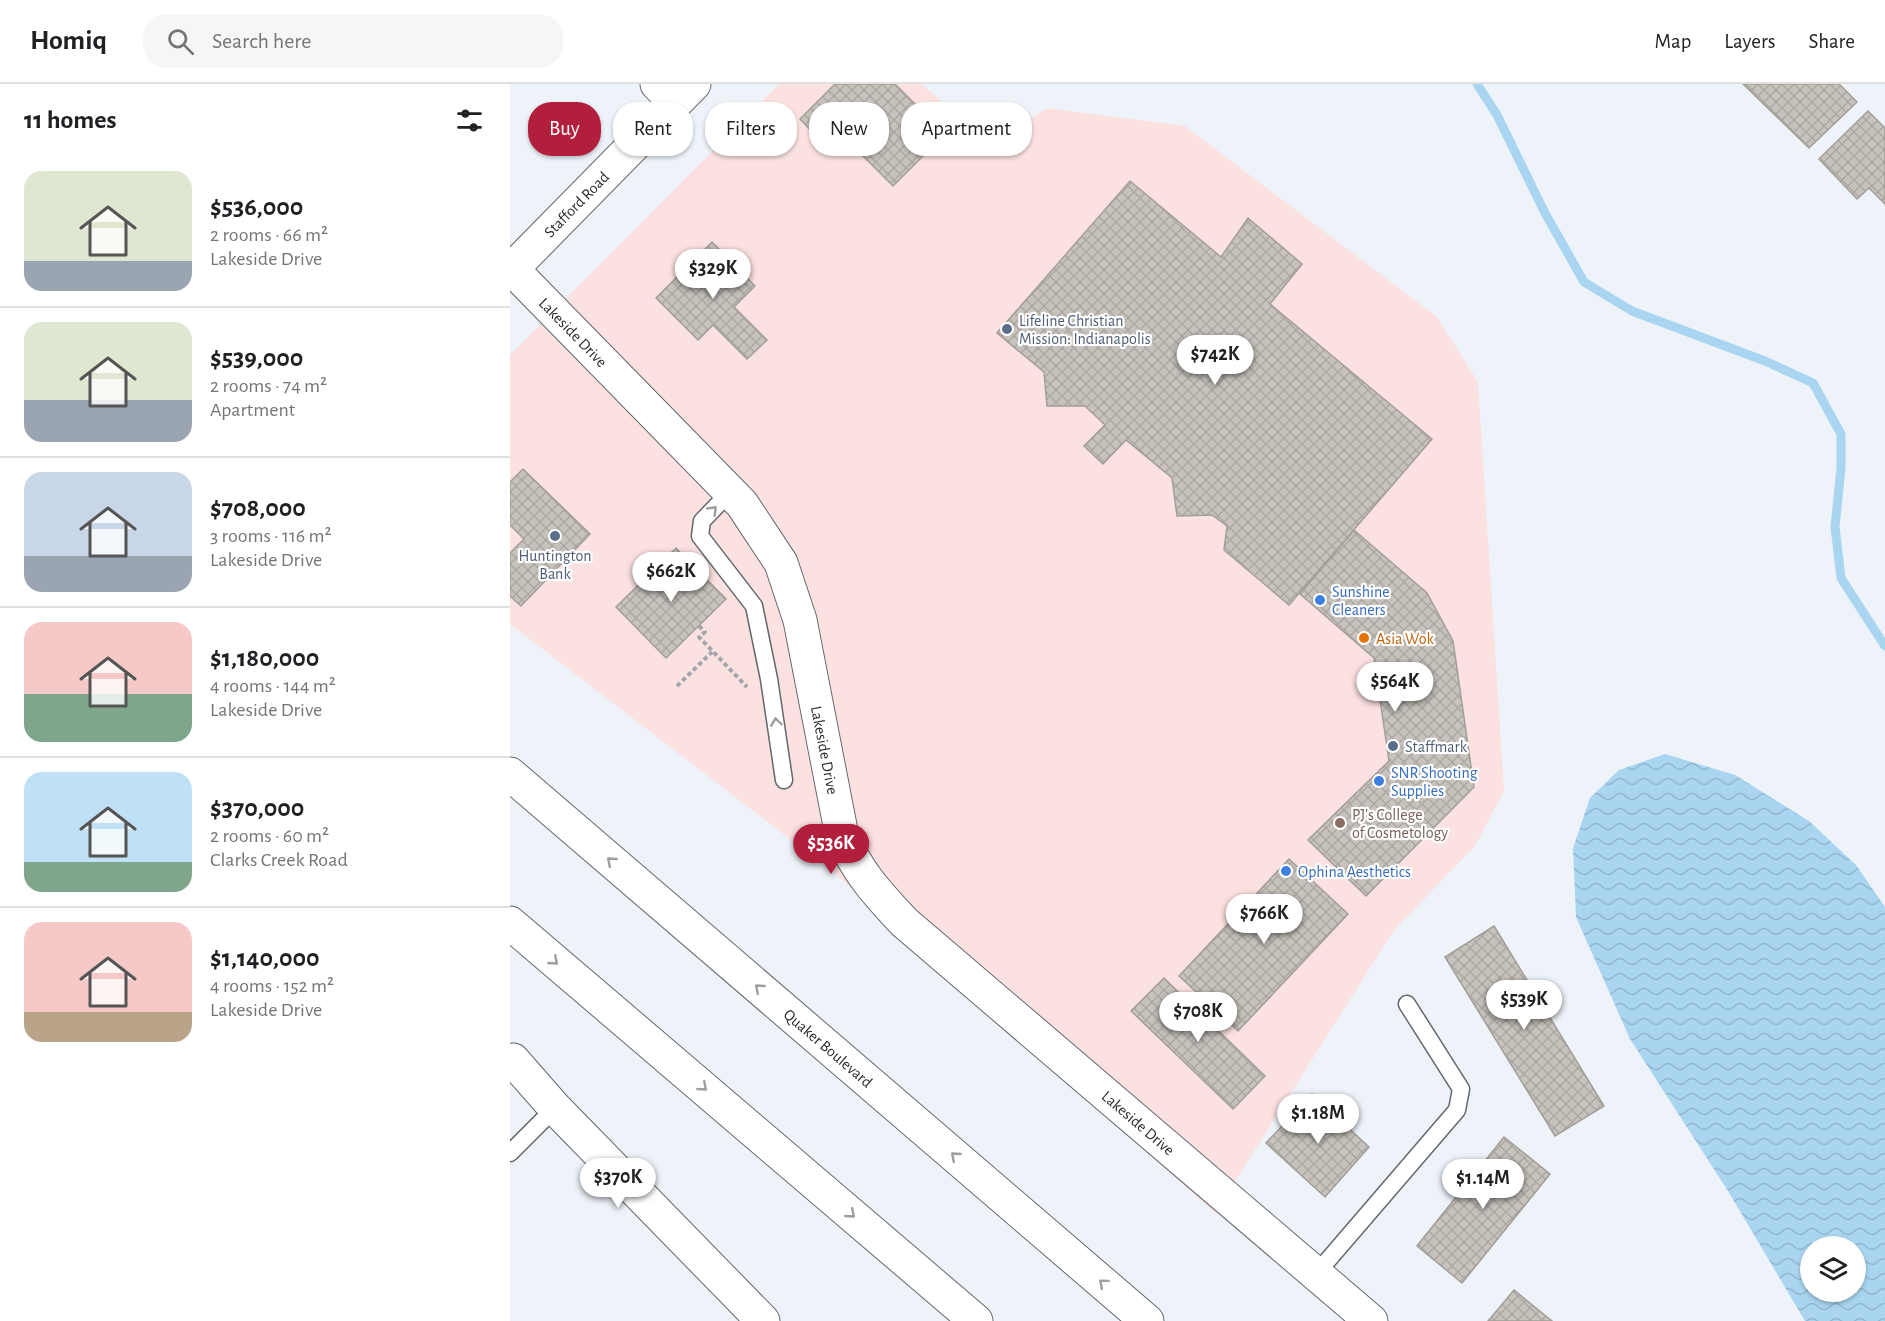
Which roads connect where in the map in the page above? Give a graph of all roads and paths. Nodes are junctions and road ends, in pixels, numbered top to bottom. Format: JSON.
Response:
{"nodes":[{"id":1,"x":675,"y":90,"type":"edge"},
{"id":2,"x":511,"y":270,"type":"edge"},
{"id":3,"x":730,"y":492,"type":"junction"},
{"id":4,"x":712,"y":652,"type":"dead end"},
{"id":5,"x":677,"y":686,"type":"dead end"},
{"id":6,"x":510,"y":774,"type":"edge"},
{"id":7,"x":784,"y":780,"type":"dead end"},
{"id":8,"x":510,"y":923,"type":"edge"},
{"id":9,"x":1407,"y":1004,"type":"dead end"},
{"id":10,"x":513,"y":1060,"type":"dead end"},
{"id":11,"x":555,"y":1108,"type":"junction"},
{"id":12,"x":510,"y":1153,"type":"edge"},
{"id":13,"x":1316,"y":1274,"type":"junction"},
{"id":14,"x":763,"y":1321,"type":"edge"},
{"id":15,"x":976,"y":1321,"type":"edge"},
{"id":16,"x":1148,"y":1321,"type":"edge"},
{"id":17,"x":1371,"y":1321,"type":"edge"}],
"edges":[{"from":1,"to":2,"type":"street","name":"Stafford Road"},
{"from":2,"to":3,"type":"street","name":"Lakeside Drive"},
{"from":7,"to":3,"type":"lane","one_way":true},
{"from":3,"to":13,"type":"street","name":"Lakeside Drive"},
{"from":4,"to":5,"type":"path"},
{"from":16,"to":6,"type":"street","name":"Quaker Boulevard","one_way":true},
{"from":8,"to":15,"type":"street","one_way":true},
{"from":9,"to":13,"type":"lane"},
{"from":10,"to":11,"type":"street"},
{"from":11,"to":12,"type":"lane"},
{"from":11,"to":14,"type":"street"},
{"from":13,"to":17,"type":"street","name":"Lakeside Drive"}]}
